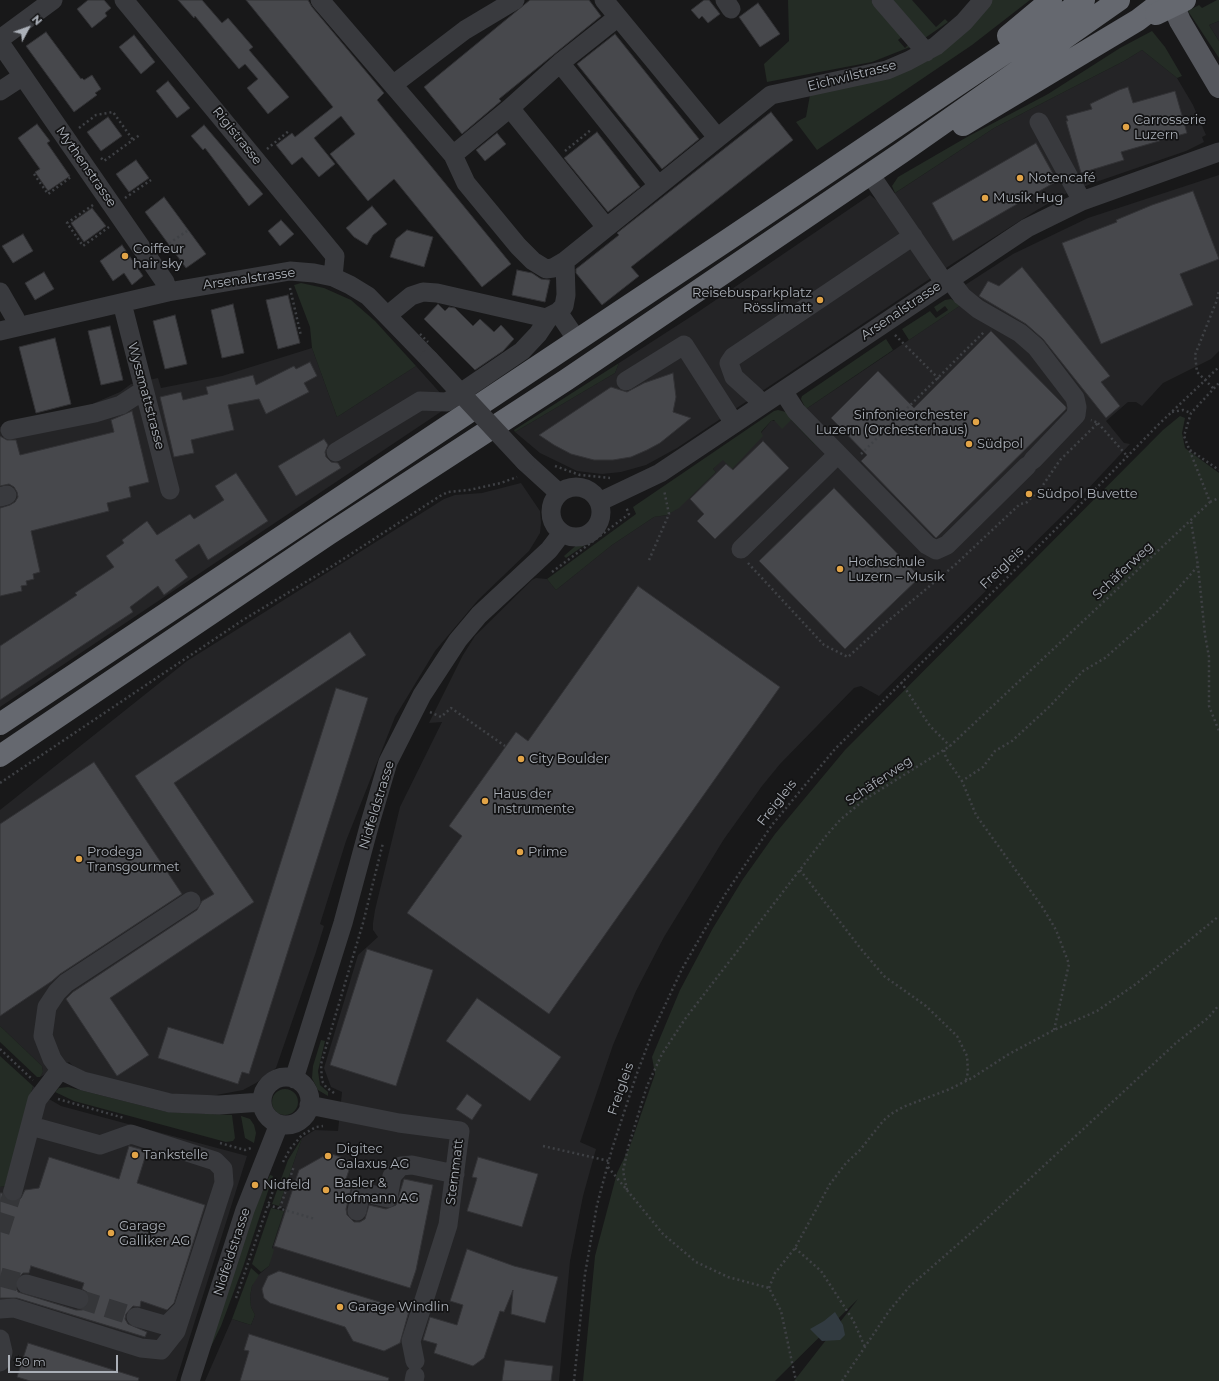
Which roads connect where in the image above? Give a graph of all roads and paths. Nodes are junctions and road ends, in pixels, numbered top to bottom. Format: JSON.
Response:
{"nodes":[{"id":1,"x":53,"y":0,"type":"edge"},
{"id":2,"x":124,"y":0,"type":"edge"},
{"id":3,"x":320,"y":0,"type":"edge"},
{"id":4,"x":604,"y":0,"type":"edge"},
{"id":5,"x":881,"y":0,"type":"edge"},
{"id":6,"x":983,"y":0,"type":"edge"},
{"id":7,"x":1052,"y":0,"type":"edge"},
{"id":8,"x":1084,"y":0,"type":"edge"},
{"id":9,"x":1119,"y":0,"type":"edge"},
{"id":10,"x":1164,"y":0,"type":"edge"},
{"id":11,"x":1171,"y":0,"type":"edge"},
{"id":12,"x":1185,"y":0,"type":"edge"},
{"id":13,"x":512,"y":1,"type":"edge"},
{"id":14,"x":618,"y":17,"type":"junction"},
{"id":15,"x":1138,"y":20,"type":"junction"},
{"id":16,"x":0,"y":39,"type":"edge"},
{"id":17,"x":0,"y":43,"type":"edge"},
{"id":18,"x":926,"y":52,"type":"junction"},
{"id":19,"x":560,"y":63,"type":"junction"},
{"id":20,"x":23,"y":76,"type":"junction"},
{"id":21,"x":394,"y":84,"type":"junction"},
{"id":22,"x":1219,"y":87,"type":"edge"},
{"id":23,"x":0,"y":91,"type":"edge"},
{"id":24,"x":510,"y":108,"type":"junction"},
{"id":25,"x":605,"y":119,"type":"junction"},
{"id":26,"x":1039,"y":122,"type":"dead end"},
{"id":27,"x":290,"y":130,"type":"dead end"},
{"id":28,"x":81,"y":131,"type":"dead end"},
{"id":29,"x":141,"y":134,"type":"dead end"},
{"id":30,"x":717,"y":138,"type":"junction"},
{"id":31,"x":134,"y":140,"type":"junction"},
{"id":32,"x":872,"y":142,"type":"junction"},
{"id":33,"x":1219,"y":152,"type":"edge"},
{"id":34,"x":901,"y":153,"type":"junction"},
{"id":35,"x":453,"y":154,"type":"junction"},
{"id":36,"x":256,"y":159,"type":"junction"},
{"id":37,"x":91,"y":160,"type":"junction"},
{"id":38,"x":553,"y":161,"type":"junction"},
{"id":39,"x":34,"y":174,"type":"dead end"},
{"id":40,"x":870,"y":174,"type":"junction"},
{"id":41,"x":151,"y":180,"type":"dead end"},
{"id":42,"x":658,"y":185,"type":"junction"},
{"id":43,"x":1082,"y":201,"type":"junction"},
{"id":44,"x":110,"y":209,"type":"junction"},
{"id":45,"x":606,"y":227,"type":"junction"},
{"id":46,"x":187,"y":231,"type":"dead end"},
{"id":47,"x":913,"y":236,"type":"junction"},
{"id":48,"x":149,"y":258,"type":"junction"},
{"id":49,"x":565,"y":261,"type":"junction"},
{"id":50,"x":287,"y":272,"type":"junction"},
{"id":51,"x":332,"y":277,"type":"junction"},
{"id":52,"x":950,"y":285,"type":"junction"},
{"id":53,"x":1219,"y":290,"type":"edge"},
{"id":54,"x":0,"y":292,"type":"edge"},
{"id":55,"x":168,"y":292,"type":"junction"},
{"id":56,"x":122,"y":303,"type":"junction"},
{"id":57,"x":554,"y":314,"type":"junction"},
{"id":58,"x":388,"y":315,"type":"junction"},
{"id":59,"x":996,"y":319,"type":"junction"},
{"id":60,"x":9,"y":329,"type":"edge"},
{"id":61,"x":892,"y":331,"type":"dead end"},
{"id":62,"x":301,"y":336,"type":"dead end"},
{"id":63,"x":577,"y":340,"type":"junction"},
{"id":64,"x":1219,"y":367,"type":"edge"},
{"id":65,"x":937,"y":378,"type":"junction"},
{"id":66,"x":626,"y":381,"type":"dead end"},
{"id":67,"x":941,"y":381,"type":"dead end"},
{"id":68,"x":1205,"y":381,"type":"junction"},
{"id":69,"x":1219,"y":383,"type":"edge"},
{"id":70,"x":1213,"y":388,"type":"junction"},
{"id":71,"x":144,"y":390,"type":"junction"},
{"id":72,"x":783,"y":391,"type":"junction"},
{"id":73,"x":762,"y":405,"type":"junction"},
{"id":74,"x":1172,"y":412,"type":"junction"},
{"id":75,"x":1191,"y":413,"type":"junction"},
{"id":76,"x":1076,"y":415,"type":"junction"},
{"id":77,"x":734,"y":423,"type":"junction"},
{"id":78,"x":1098,"y":423,"type":"junction"},
{"id":79,"x":10,"y":430,"type":"dead end"},
{"id":80,"x":1190,"y":450,"type":"junction"},
{"id":81,"x":336,"y":452,"type":"dead end"},
{"id":82,"x":838,"y":454,"type":"junction"},
{"id":83,"x":1128,"y":457,"type":"junction"},
{"id":84,"x":551,"y":464,"type":"dead end"},
{"id":85,"x":523,"y":468,"type":"junction"},
{"id":86,"x":1219,"y":470,"type":"edge"},
{"id":87,"x":170,"y":490,"type":"dead end"},
{"id":88,"x":559,"y":493,"type":"junction"},
{"id":89,"x":618,"y":493,"type":"junction"},
{"id":90,"x":666,"y":498,"type":"dead end"},
{"id":91,"x":1219,"y":498,"type":"edge"},
{"id":92,"x":599,"y":502,"type":"junction"},
{"id":93,"x":1210,"y":502,"type":"junction"},
{"id":94,"x":1191,"y":520,"type":"junction"},
{"id":95,"x":562,"y":533,"type":"junction"},
{"id":96,"x":741,"y":548,"type":"joint"},
{"id":97,"x":649,"y":560,"type":"dead end"},
{"id":98,"x":1198,"y":566,"type":"junction"},
{"id":99,"x":546,"y":576,"type":"dead end"},
{"id":100,"x":901,"y":682,"type":"junction"},
{"id":101,"x":434,"y":706,"type":"dead end"},
{"id":102,"x":426,"y":711,"type":"dead end"},
{"id":103,"x":431,"y":713,"type":"junction"},
{"id":104,"x":427,"y":720,"type":"dead end"},
{"id":105,"x":0,"y":724,"type":"edge"},
{"id":106,"x":1219,"y":732,"type":"edge"},
{"id":107,"x":505,"y":746,"type":"dead end"},
{"id":108,"x":950,"y":746,"type":"junction"},
{"id":109,"x":944,"y":750,"type":"junction"},
{"id":110,"x":0,"y":756,"type":"edge"},
{"id":111,"x":962,"y":781,"type":"junction"},
{"id":112,"x":0,"y":783,"type":"edge"},
{"id":113,"x":384,"y":841,"type":"dead end"},
{"id":114,"x":800,"y":870,"type":"junction"},
{"id":115,"x":191,"y":901,"type":"dead end"},
{"id":116,"x":1219,"y":916,"type":"edge"},
{"id":117,"x":1219,"y":1005,"type":"edge"},
{"id":118,"x":1054,"y":1030,"type":"junction"},
{"id":119,"x":60,"y":1070,"type":"junction"},
{"id":120,"x":294,"y":1079,"type":"junction"},
{"id":121,"x":966,"y":1081,"type":"junction"},
{"id":122,"x":262,"y":1102,"type":"junction"},
{"id":123,"x":310,"y":1105,"type":"junction"},
{"id":124,"x":334,"y":1111,"type":"junction"},
{"id":125,"x":278,"y":1124,"type":"junction"},
{"id":126,"x":31,"y":1126,"type":"junction"},
{"id":127,"x":543,"y":1146,"type":"dead end"},
{"id":128,"x":609,"y":1161,"type":"junction"},
{"id":129,"x":281,"y":1166,"type":"dead end"},
{"id":130,"x":294,"y":1166,"type":"dead end"},
{"id":131,"x":608,"y":1166,"type":"junction"},
{"id":132,"x":455,"y":1174,"type":"junction"},
{"id":133,"x":277,"y":1179,"type":"dead end"},
{"id":134,"x":627,"y":1190,"type":"junction"},
{"id":135,"x":13,"y":1191,"type":"tunnel mouth"},
{"id":136,"x":268,"y":1204,"type":"junction"},
{"id":137,"x":280,"y":1208,"type":"junction"},
{"id":138,"x":357,"y":1211,"type":"dead end"},
{"id":139,"x":315,"y":1219,"type":"dead end"},
{"id":140,"x":794,"y":1248,"type":"junction"},
{"id":141,"x":26,"y":1284,"type":"tunnel mouth"},
{"id":142,"x":769,"y":1288,"type":"junction"},
{"id":143,"x":79,"y":1299,"type":"tunnel mouth"},
{"id":144,"x":235,"y":1300,"type":"dead end"},
{"id":145,"x":184,"y":1308,"type":"junction"},
{"id":146,"x":0,"y":1309,"type":"edge"},
{"id":147,"x":136,"y":1317,"type":"tunnel mouth"},
{"id":148,"x":0,"y":1339,"type":"edge"},
{"id":149,"x":865,"y":1347,"type":"junction"},
{"id":150,"x":0,"y":1362,"type":"edge"},
{"id":151,"x":415,"y":1373,"type":"edge"},
{"id":152,"x":190,"y":1381,"type":"edge"},
{"id":153,"x":574,"y":1381,"type":"edge"},
{"id":154,"x":796,"y":1381,"type":"edge"},
{"id":155,"x":842,"y":1381,"type":"edge"}],
"edges":[{"from":1,"to":16,"type":"street"},
{"from":2,"to":36,"type":"street","name":"Rigistrasse"},
{"from":3,"to":21,"type":"street"},
{"from":4,"to":14,"type":"street"},
{"from":5,"to":18,"type":"street"},
{"from":6,"to":18,"type":"street","name":"Eichwilstrasse"},
{"from":7,"to":32,"type":"highway"},
{"from":8,"to":32,"type":"highway"},
{"from":9,"to":34,"type":"highway"},
{"from":10,"to":15,"type":"highway"},
{"from":11,"to":22,"type":"main road"},
{"from":12,"to":15,"type":"highway","bridge":true},
{"from":13,"to":21,"type":"street"},
{"from":14,"to":19,"type":"street"},
{"from":14,"to":30,"type":"street"},
{"from":15,"to":34,"type":"highway"},
{"from":17,"to":20,"type":"street","name":"Mythenstrasse"},
{"from":18,"to":30,"type":"street","name":"Eichwilstrasse"},
{"from":19,"to":24,"type":"street"},
{"from":19,"to":25,"type":"street"},
{"from":20,"to":23,"type":"street"},
{"from":20,"to":37,"type":"street","name":"Mythenstrasse"},
{"from":21,"to":35,"type":"street"},
{"from":24,"to":35,"type":"street"},
{"from":24,"to":38,"type":"street"},
{"from":25,"to":38,"type":"path"},
{"from":25,"to":42,"type":"street"},
{"from":26,"to":43,"type":"street"},
{"from":27,"to":36,"type":"path"},
{"from":28,"to":31,"type":"path"},
{"from":29,"to":31,"type":"path"},
{"from":30,"to":42,"type":"street","name":"Eichwilstrasse"},
{"from":31,"to":37,"type":"path"},
{"from":32,"to":63,"type":"highway"},
{"from":33,"to":43,"type":"street","name":"Arsenalstrasse"},
{"from":34,"to":40,"type":"highway"},
{"from":35,"to":49,"type":"street","name":"Eichwilstrasse"},
{"from":36,"to":51,"type":"street","name":"Rigistrasse"},
{"from":37,"to":39,"type":"path"},
{"from":37,"to":44,"type":"street","name":"Mythenstrasse"},
{"from":38,"to":45,"type":"street"},
{"from":40,"to":47,"type":"street"},
{"from":40,"to":110,"type":"highway"},
{"from":41,"to":44,"type":"path"},
{"from":42,"to":45,"type":"street","name":"Eichwilstrasse"},
{"from":43,"to":52,"type":"street","name":"Arsenalstrasse"},
{"from":44,"to":44,"type":"path"},
{"from":44,"to":48,"type":"street","name":"Mythenstrasse"},
{"from":45,"to":49,"type":"street","name":"Eichwilstrasse"},
{"from":46,"to":48,"type":"path"},
{"from":47,"to":52,"type":"street"},
{"from":47,"to":73,"type":"street"},
{"from":48,"to":55,"type":"street","name":"Mythenstrasse"},
{"from":49,"to":57,"type":"street"},
{"from":50,"to":51,"type":"street","name":"Arsenalstrasse"},
{"from":50,"to":55,"type":"street","name":"Arsenalstrasse"},
{"from":50,"to":62,"type":"path"},
{"from":51,"to":58,"type":"street","name":"Arsenalstrasse"},
{"from":52,"to":59,"type":"street"},
{"from":52,"to":72,"type":"street","name":"Arsenalstrasse"},
{"from":53,"to":68,"type":"path"},
{"from":54,"to":60,"type":"street"},
{"from":55,"to":56,"type":"street","name":"Arsenalstrasse"},
{"from":56,"to":60,"type":"street","name":"Arsenalstrasse"},
{"from":56,"to":71,"type":"street","name":"Wyssmattstrasse"},
{"from":57,"to":58,"type":"street"},
{"from":57,"to":63,"type":"street"},
{"from":57,"to":81,"type":"street"},
{"from":58,"to":85,"type":"street","name":"Arsenalstrasse","bridge":true},
{"from":59,"to":65,"type":"path"},
{"from":59,"to":76,"type":"street"},
{"from":61,"to":65,"type":"path"},
{"from":63,"to":105,"type":"highway"},
{"from":64,"to":68,"type":"path","name":"Freigleis"},
{"from":65,"to":67,"type":"path"},
{"from":65,"to":82,"type":"path"},
{"from":66,"to":77,"type":"street"},
{"from":68,"to":70,"type":"path"},
{"from":68,"to":74,"type":"path","name":"Freigleis"},
{"from":69,"to":70,"type":"path"},
{"from":70,"to":75,"type":"path"},
{"from":71,"to":79,"type":"street"},
{"from":71,"to":87,"type":"street","name":"Wyssmattstrasse"},
{"from":72,"to":73,"type":"street","name":"Arsenalstrasse"},
{"from":72,"to":82,"type":"street"},
{"from":73,"to":77,"type":"street","name":"Arsenalstrasse"},
{"from":74,"to":75,"type":"path"},
{"from":74,"to":83,"type":"path","name":"Freigleis"},
{"from":75,"to":80,"type":"path"},
{"from":76,"to":78,"type":"path"},
{"from":76,"to":82,"type":"street"},
{"from":77,"to":89,"type":"street","name":"Arsenalstrasse"},
{"from":78,"to":83,"type":"path"},
{"from":78,"to":96,"type":"path"},
{"from":80,"to":86,"type":"path"},
{"from":80,"to":93,"type":"path"},
{"from":82,"to":96,"type":"street"},
{"from":83,"to":100,"type":"path","name":"Freigleis"},
{"from":84,"to":89,"type":"path"},
{"from":85,"to":88,"type":"street","name":"Arsenalstrasse"},
{"from":85,"to":112,"type":"path"},
{"from":88,"to":92,"type":"street"},
{"from":88,"to":95,"type":"street"},
{"from":89,"to":92,"type":"street","name":"Arsenalstrasse"},
{"from":89,"to":99,"type":"path"},
{"from":90,"to":97,"type":"path"},
{"from":91,"to":93,"type":"path","name":"Schäferweg"},
{"from":92,"to":95,"type":"street"},
{"from":93,"to":94,"type":"path","name":"Schäferweg"},
{"from":94,"to":98,"type":"path"},
{"from":94,"to":108,"type":"path","name":"Schäferweg"},
{"from":95,"to":120,"type":"street","name":"Nidfeldstrasse"},
{"from":98,"to":106,"type":"path"},
{"from":98,"to":111,"type":"path"},
{"from":100,"to":108,"type":"path"},
{"from":100,"to":128,"type":"path","name":"Freigleis"},
{"from":101,"to":103,"type":"path"},
{"from":102,"to":103,"type":"path"},
{"from":103,"to":104,"type":"path"},
{"from":103,"to":107,"type":"path"},
{"from":108,"to":109,"type":"path","name":"Schäferweg"},
{"from":109,"to":111,"type":"path"},
{"from":109,"to":114,"type":"path","name":"Schäferweg"},
{"from":111,"to":118,"type":"path"},
{"from":113,"to":124,"type":"path"},
{"from":114,"to":121,"type":"path"},
{"from":114,"to":134,"type":"path","name":"Schäferweg"},
{"from":115,"to":119,"type":"street"},
{"from":116,"to":118,"type":"path"},
{"from":117,"to":149,"type":"path"},
{"from":118,"to":121,"type":"path"},
{"from":119,"to":122,"type":"street"},
{"from":119,"to":126,"type":"street"},
{"from":120,"to":122,"type":"street"},
{"from":120,"to":123,"type":"street"},
{"from":121,"to":140,"type":"path"},
{"from":122,"to":125,"type":"street"},
{"from":123,"to":124,"type":"street","name":"Sternmatt"},
{"from":123,"to":125,"type":"street"},
{"from":124,"to":129,"type":"path"},
{"from":124,"to":132,"type":"street","name":"Sternmatt"},
{"from":125,"to":152,"type":"street","name":"Nidfeldstrasse"},
{"from":126,"to":135,"type":"street"},
{"from":126,"to":145,"type":"street"},
{"from":127,"to":128,"type":"path"},
{"from":128,"to":131,"type":"path","name":"Freigleis"},
{"from":130,"to":137,"type":"path"},
{"from":131,"to":134,"type":"path"},
{"from":131,"to":153,"type":"path","name":"Freigleis"},
{"from":132,"to":138,"type":"street"},
{"from":132,"to":151,"type":"street","name":"Sternmatt"},
{"from":133,"to":136,"type":"path"},
{"from":134,"to":142,"type":"path"},
{"from":136,"to":137,"type":"path"},
{"from":136,"to":144,"type":"path"},
{"from":137,"to":139,"type":"path"},
{"from":140,"to":142,"type":"path"},
{"from":140,"to":149,"type":"path"},
{"from":141,"to":143,"type":"street"},
{"from":142,"to":154,"type":"path"},
{"from":145,"to":146,"type":"street"},
{"from":145,"to":147,"type":"street"},
{"from":148,"to":150,"type":"street"},
{"from":149,"to":155,"type":"path"}]}
